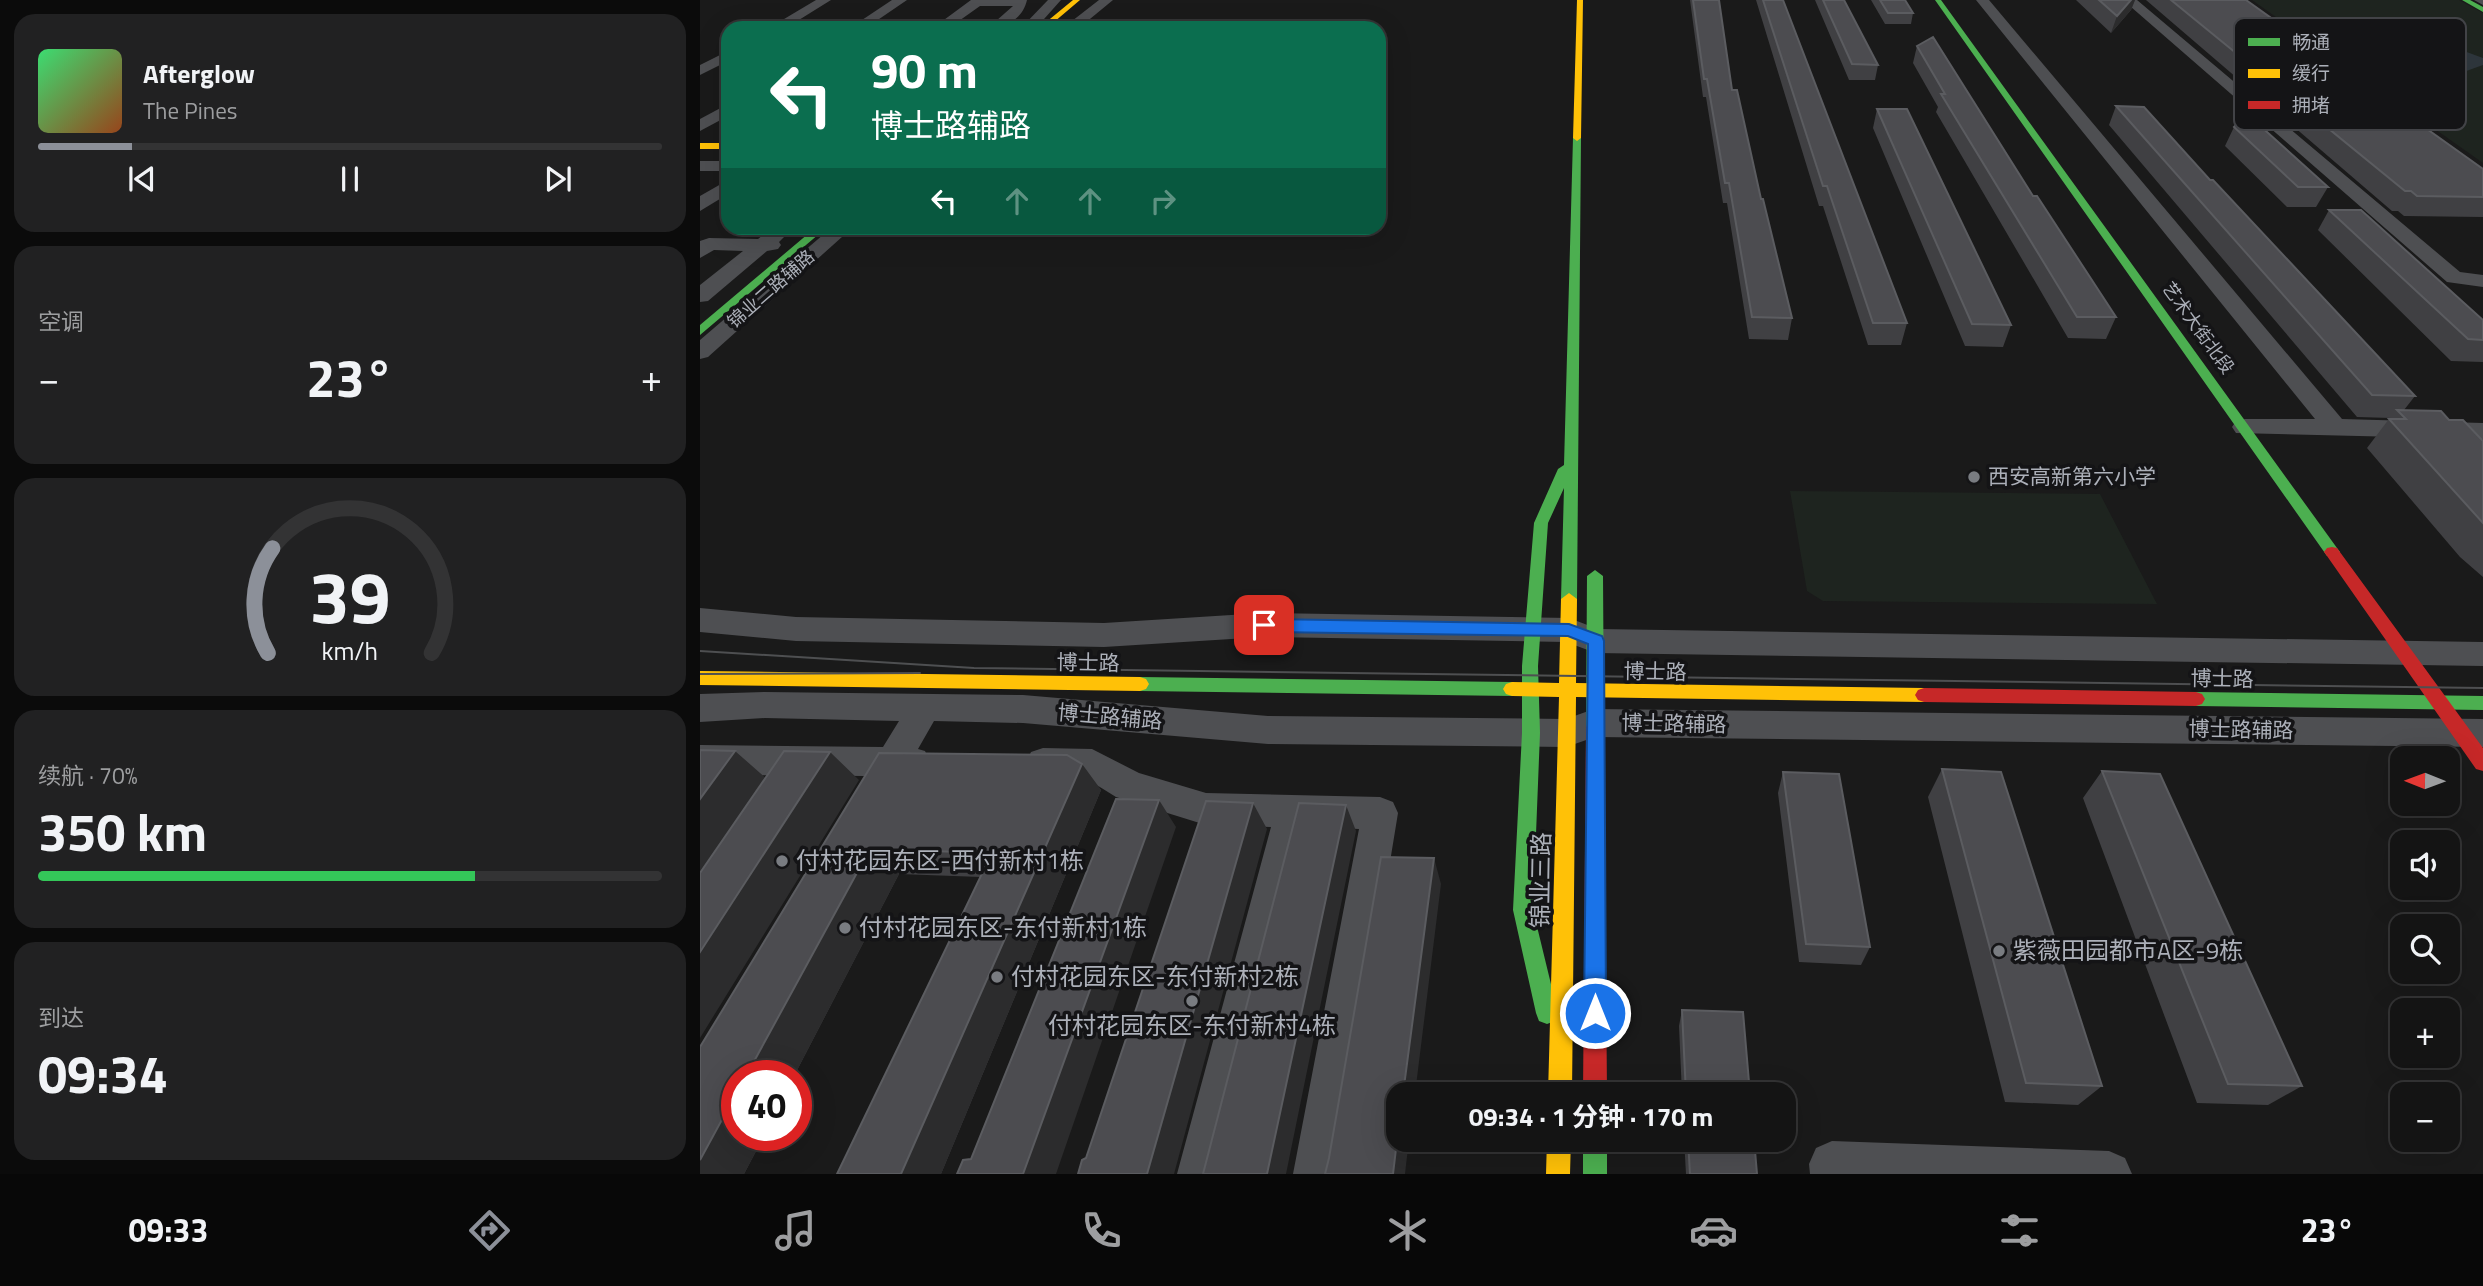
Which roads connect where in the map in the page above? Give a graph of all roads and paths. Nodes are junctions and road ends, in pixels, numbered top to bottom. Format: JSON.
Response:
{"nodes":[{"id":1,"x":825,"y":0,"type":"edge"},
{"id":2,"x":901,"y":0,"type":"edge"},
{"id":3,"x":1055,"y":0,"type":"edge"},
{"id":4,"x":1077,"y":0,"type":"edge"},
{"id":5,"x":1088,"y":0,"type":"edge"},
{"id":6,"x":1107,"y":0,"type":"edge"},
{"id":7,"x":1938,"y":0,"type":"edge"},
{"id":8,"x":1982,"y":0,"type":"edge"},
{"id":9,"x":2129,"y":0,"type":"edge"},
{"id":10,"x":2465,"y":0,"type":"edge"},
{"id":11,"x":1020,"y":1,"type":"edge"},
{"id":12,"x":1581,"y":1,"type":"edge"},
{"id":13,"x":2483,"y":10,"type":"edge"},
{"id":14,"x":788,"y":21,"type":"edge"},
{"id":15,"x":868,"y":21,"type":"edge"},
{"id":16,"x":950,"y":21,"type":"edge"},
{"id":17,"x":1004,"y":21,"type":"edge"},
{"id":18,"x":1035,"y":21,"type":"edge"},
{"id":19,"x":1052,"y":21,"type":"edge"},
{"id":20,"x":1063,"y":21,"type":"edge"},
{"id":21,"x":1079,"y":21,"type":"edge"},
{"id":22,"x":721,"y":59,"type":"edge"},
{"id":23,"x":700,"y":71,"type":"edge"},
{"id":24,"x":2234,"y":90,"type":"edge"},
{"id":25,"x":721,"y":114,"type":"edge"},
{"id":26,"x":700,"y":127,"type":"edge"},
{"id":27,"x":721,"y":128,"type":"edge"},
{"id":28,"x":2281,"y":130,"type":"edge"},
{"id":29,"x":700,"y":146,"type":"edge"},
{"id":30,"x":721,"y":146,"type":"edge"},
{"id":31,"x":700,"y":166,"type":"edge"},
{"id":32,"x":721,"y":166,"type":"edge"},
{"id":33,"x":721,"y":190,"type":"edge"},
{"id":34,"x":700,"y":205,"type":"edge"},
{"id":35,"x":1592,"y":208,"type":"dead end"},
{"id":36,"x":723,"y":235,"type":"edge"},
{"id":37,"x":834,"y":235,"type":"edge"},
{"id":38,"x":787,"y":238,"type":"edge"},
{"id":39,"x":705,"y":248,"type":"edge"},
{"id":40,"x":2483,"y":281,"type":"edge"},
{"id":41,"x":700,"y":296,"type":"edge"},
{"id":42,"x":700,"y":314,"type":"edge"},
{"id":43,"x":700,"y":331,"type":"edge"},
{"id":44,"x":700,"y":352,"type":"edge"},
{"id":45,"x":2245,"y":427,"type":"junction"},
{"id":46,"x":2334,"y":427,"type":"junction"},
{"id":47,"x":2483,"y":431,"type":"edge"},
{"id":48,"x":1572,"y":454,"type":"junction"},
{"id":49,"x":1595,"y":556,"type":"dead end"},
{"id":50,"x":700,"y":620,"type":"edge"},
{"id":51,"x":1533,"y":629,"type":"junction"},
{"id":52,"x":1592,"y":651,"type":"junction"},
{"id":53,"x":2483,"y":654,"type":"edge"},
{"id":54,"x":2403,"y":666,"type":"junction"},
{"id":55,"x":1543,"y":667,"type":"junction"},
{"id":56,"x":700,"y":678,"type":"edge"},
{"id":57,"x":2424,"y":679,"type":"junction"},
{"id":58,"x":2448,"y":679,"type":"dead end"},
{"id":59,"x":1532,"y":690,"type":"junction"},
{"id":60,"x":1567,"y":691,"type":"junction"},
{"id":61,"x":2440,"y":702,"type":"junction"},
{"id":62,"x":2483,"y":703,"type":"edge"},
{"id":63,"x":925,"y":707,"type":"junction"},
{"id":64,"x":700,"y":708,"type":"edge"},
{"id":65,"x":1585,"y":716,"type":"junction"},
{"id":66,"x":1531,"y":733,"type":"junction"},
{"id":67,"x":2472,"y":733,"type":"edge"},
{"id":68,"x":804,"y":761,"type":"junction"},
{"id":69,"x":892,"y":762,"type":"junction"},
{"id":70,"x":945,"y":762,"type":"edge"},
{"id":71,"x":1012,"y":763,"type":"edge"},
{"id":72,"x":2483,"y":763,"type":"edge"},
{"id":73,"x":706,"y":769,"type":"edge"},
{"id":74,"x":1129,"y":786,"type":"junction"},
{"id":75,"x":782,"y":795,"type":"edge"},
{"id":76,"x":865,"y":808,"type":"edge"},
{"id":77,"x":1206,"y":809,"type":"junction"},
{"id":78,"x":1294,"y":810,"type":"junction"},
{"id":79,"x":1113,"y":825,"type":"edge"},
{"id":80,"x":1193,"y":848,"type":"edge"},
{"id":81,"x":1560,"y":1070,"type":"junction"},
{"id":82,"x":1560,"y":1082,"type":"edge"},
{"id":83,"x":1595,"y":1082,"type":"edge"},
{"id":84,"x":1559,"y":1152,"type":"edge"},
{"id":85,"x":1595,"y":1152,"type":"edge"},
{"id":86,"x":2051,"y":1173,"type":"edge"},
{"id":87,"x":1200,"y":1174,"type":"edge"},
{"id":88,"x":1316,"y":1174,"type":"edge"},
{"id":89,"x":1558,"y":1174,"type":"edge"},
{"id":90,"x":1595,"y":1174,"type":"edge"},
{"id":91,"x":1833,"y":1174,"type":"edge"},
{"id":92,"x":2109,"y":1174,"type":"edge"}],
"edges":[{"from":1,"to":14,"type":"street"},
{"from":2,"to":15,"type":"street"},
{"from":3,"to":18,"type":"street"},
{"from":4,"to":19,"type":"street"},
{"from":5,"to":20,"type":"street"},
{"from":6,"to":21,"type":"street"},
{"from":7,"to":45,"type":"street","name":"艺术大街北段"},
{"from":8,"to":46,"type":"street"},
{"from":9,"to":24,"type":"street"},
{"from":10,"to":13,"type":"street"},
{"from":11,"to":16,"type":"street"},
{"from":11,"to":17,"type":"street"},
{"from":12,"to":35,"type":"street"},
{"from":12,"to":48,"type":"street"},
{"from":22,"to":23,"type":"street"},
{"from":25,"to":26,"type":"street"},
{"from":26,"to":27,"type":"street"},
{"from":28,"to":40,"type":"street"},
{"from":29,"to":30,"type":"street"},
{"from":31,"to":32,"type":"street"},
{"from":33,"to":34,"type":"street"},
{"from":36,"to":39,"type":"street"},
{"from":37,"to":44,"type":"street","name":"锦业二路辅路"},
{"from":38,"to":39,"type":"street"},
{"from":38,"to":41,"type":"street","name":"锦业二路辅路"},
{"from":38,"to":42,"type":"street"},
{"from":38,"to":43,"type":"street"},
{"from":45,"to":46,"type":"street"},
{"from":45,"to":54,"type":"street","name":"艺术大街北段"},
{"from":46,"to":47,"type":"street"},
{"from":48,"to":51,"type":"street"},
{"from":48,"to":52,"type":"street"},
{"from":49,"to":52,"type":"street"},
{"from":50,"to":51,"type":"street"},
{"from":51,"to":52,"type":"street"},
{"from":51,"to":55,"type":"street"},
{"from":52,"to":54,"type":"street"},
{"from":52,"to":55,"type":"street","name":"博士路"},
{"from":52,"to":55,"type":"street"},
{"from":52,"to":65,"type":"street","name":"锦业三路"},
{"from":53,"to":54,"type":"street"},
{"from":54,"to":57,"type":"street"},
{"from":54,"to":57,"type":"street","name":"艺术大街北段"},
{"from":55,"to":59,"type":"street"},
{"from":55,"to":60,"type":"street","name":"锦业三路"},
{"from":56,"to":59,"type":"street","name":"博士路"},
{"from":57,"to":58,"type":"street"},
{"from":57,"to":61,"type":"street","name":"艺术大街北段"},
{"from":59,"to":60,"type":"street","name":"博士路"},
{"from":59,"to":66,"type":"street"},
{"from":60,"to":65,"type":"street","name":"博士路"},
{"from":60,"to":65,"type":"street","name":"锦业三路"},
{"from":61,"to":62,"type":"street","name":"博士路"},
{"from":61,"to":65,"type":"street","name":"博士路"},
{"from":61,"to":67,"type":"street","name":"艺术大街北段"},
{"from":63,"to":64,"type":"street","name":"博士路辅路"},
{"from":63,"to":66,"type":"street","name":"博士路辅路"},
{"from":63,"to":69,"type":"street"},
{"from":65,"to":66,"type":"street","name":"博士路辅路"},
{"from":65,"to":67,"type":"street","name":"博士路辅路"},
{"from":65,"to":81,"type":"street","name":"锦业三路"},
{"from":65,"to":83,"type":"street","name":"锦业三路"},
{"from":66,"to":81,"type":"street"},
{"from":67,"to":72,"type":"street","name":"艺术大街北段"},
{"from":68,"to":69,"type":"street"},
{"from":68,"to":73,"type":"street"},
{"from":68,"to":75,"type":"street"},
{"from":69,"to":70,"type":"street"},
{"from":69,"to":76,"type":"street"},
{"from":71,"to":74,"type":"street"},
{"from":74,"to":77,"type":"street"},
{"from":74,"to":79,"type":"street"},
{"from":77,"to":78,"type":"street"},
{"from":77,"to":80,"type":"street"},
{"from":78,"to":87,"type":"street"},
{"from":78,"to":88,"type":"street"},
{"from":81,"to":82,"type":"street","name":"锦业三路"},
{"from":84,"to":89,"type":"street"},
{"from":85,"to":90,"type":"street"},
{"from":86,"to":91,"type":"street"},
{"from":86,"to":92,"type":"street"}]}
